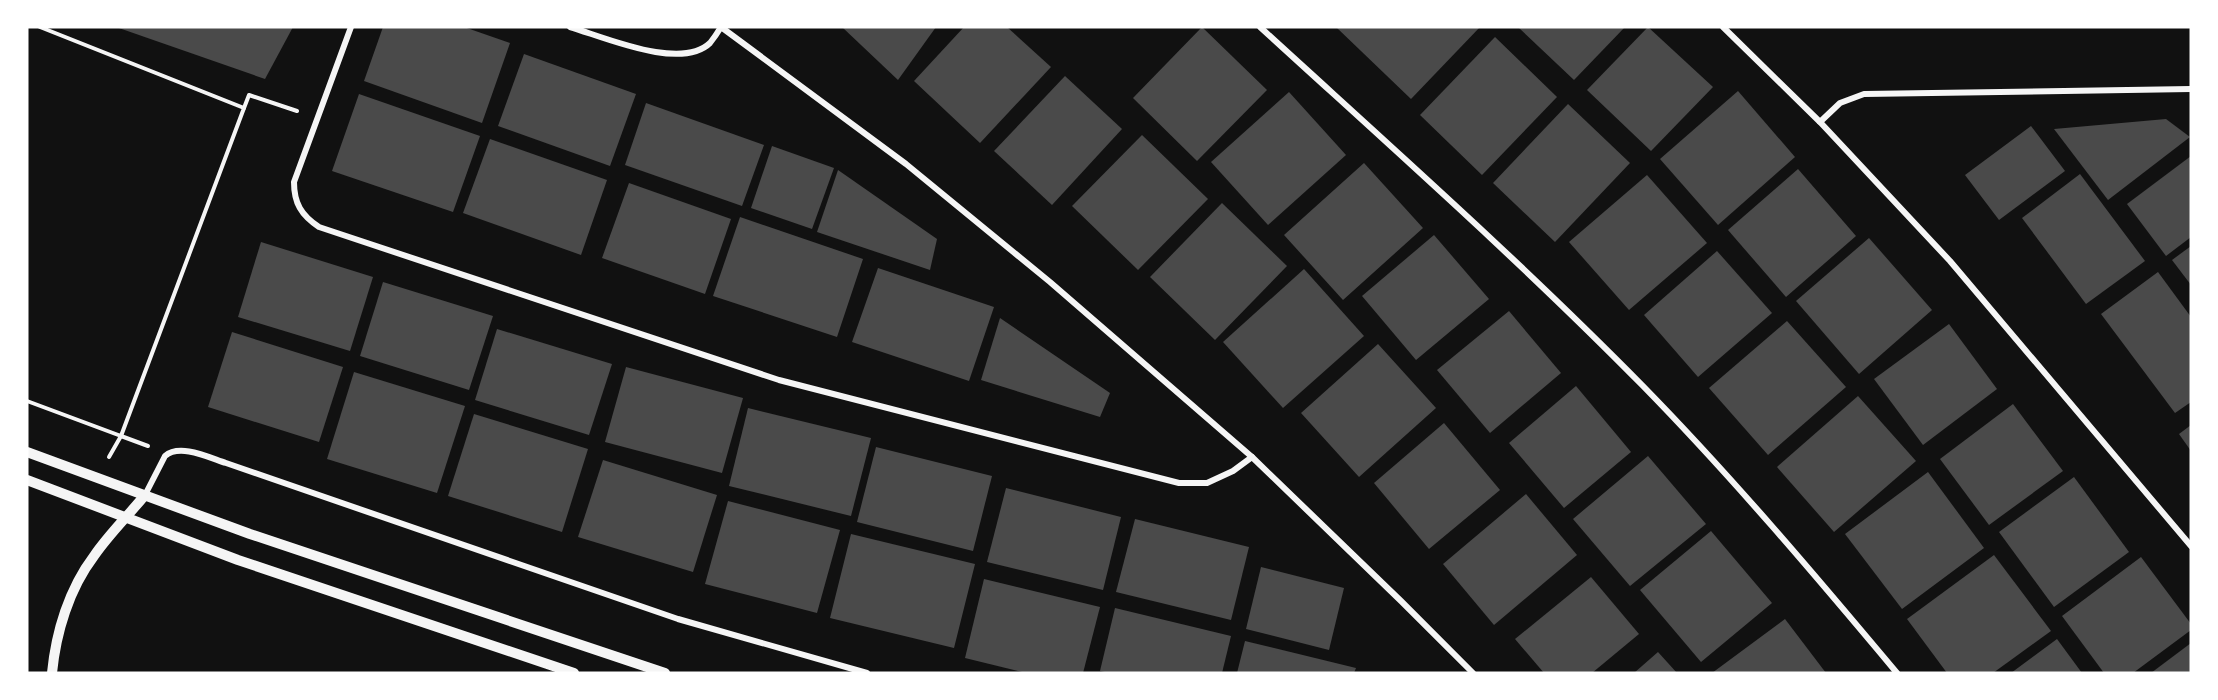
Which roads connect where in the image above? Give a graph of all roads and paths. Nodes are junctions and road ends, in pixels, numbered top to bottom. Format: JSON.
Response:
{"nodes":[{"id":1,"x":40,"y":27,"type":"edge"},
{"id":2,"x":351,"y":27,"type":"edge"},
{"id":3,"x":570,"y":27,"type":"edge"},
{"id":4,"x":1260,"y":27,"type":"edge"},
{"id":5,"x":1723,"y":27,"type":"edge"},
{"id":6,"x":2191,"y":89,"type":"edge"},
{"id":7,"x":244,"y":108,"type":"junction"},
{"id":8,"x":317,"y":117,"type":"junction"},
{"id":9,"x":1820,"y":122,"type":"junction"},
{"id":10,"x":27,"y":401,"type":"edge"},
{"id":11,"x":121,"y":436,"type":"junction"},
{"id":12,"x":27,"y":452,"type":"edge"},
{"id":13,"x":169,"y":453,"type":"junction"},
{"id":14,"x":1252,"y":457,"type":"junction"},
{"id":15,"x":97,"y":478,"type":"junction"},
{"id":16,"x":27,"y":480,"type":"edge"},
{"id":17,"x":145,"y":495,"type":"junction"},
{"id":18,"x":127,"y":518,"type":"junction"},
{"id":19,"x":2191,"y":546,"type":"edge"},
{"id":20,"x":52,"y":673,"type":"edge"},
{"id":21,"x":573,"y":673,"type":"edge"},
{"id":22,"x":665,"y":673,"type":"edge"},
{"id":23,"x":867,"y":673,"type":"edge"},
{"id":24,"x":1473,"y":673,"type":"edge"},
{"id":25,"x":1897,"y":673,"type":"edge"}],
"edges":[{"from":1,"to":7,"type":"path"},
{"from":2,"to":8,"type":"street"},
{"from":3,"to":14,"type":"street"},
{"from":4,"to":25,"type":"street"},
{"from":5,"to":9,"type":"street"},
{"from":6,"to":9,"type":"street"},
{"from":7,"to":8,"type":"path"},
{"from":7,"to":11,"type":"path"},
{"from":8,"to":14,"type":"street"},
{"from":9,"to":19,"type":"street"},
{"from":10,"to":11,"type":"path"},
{"from":11,"to":13,"type":"path"},
{"from":11,"to":15,"type":"path"},
{"from":12,"to":15,"type":"street"},
{"from":13,"to":17,"type":"street"},
{"from":13,"to":23,"type":"street"},
{"from":14,"to":24,"type":"street"},
{"from":15,"to":17,"type":"street"},
{"from":16,"to":18,"type":"street"},
{"from":17,"to":18,"type":"street"},
{"from":17,"to":22,"type":"street"},
{"from":18,"to":20,"type":"street"},
{"from":18,"to":21,"type":"street"}]}
